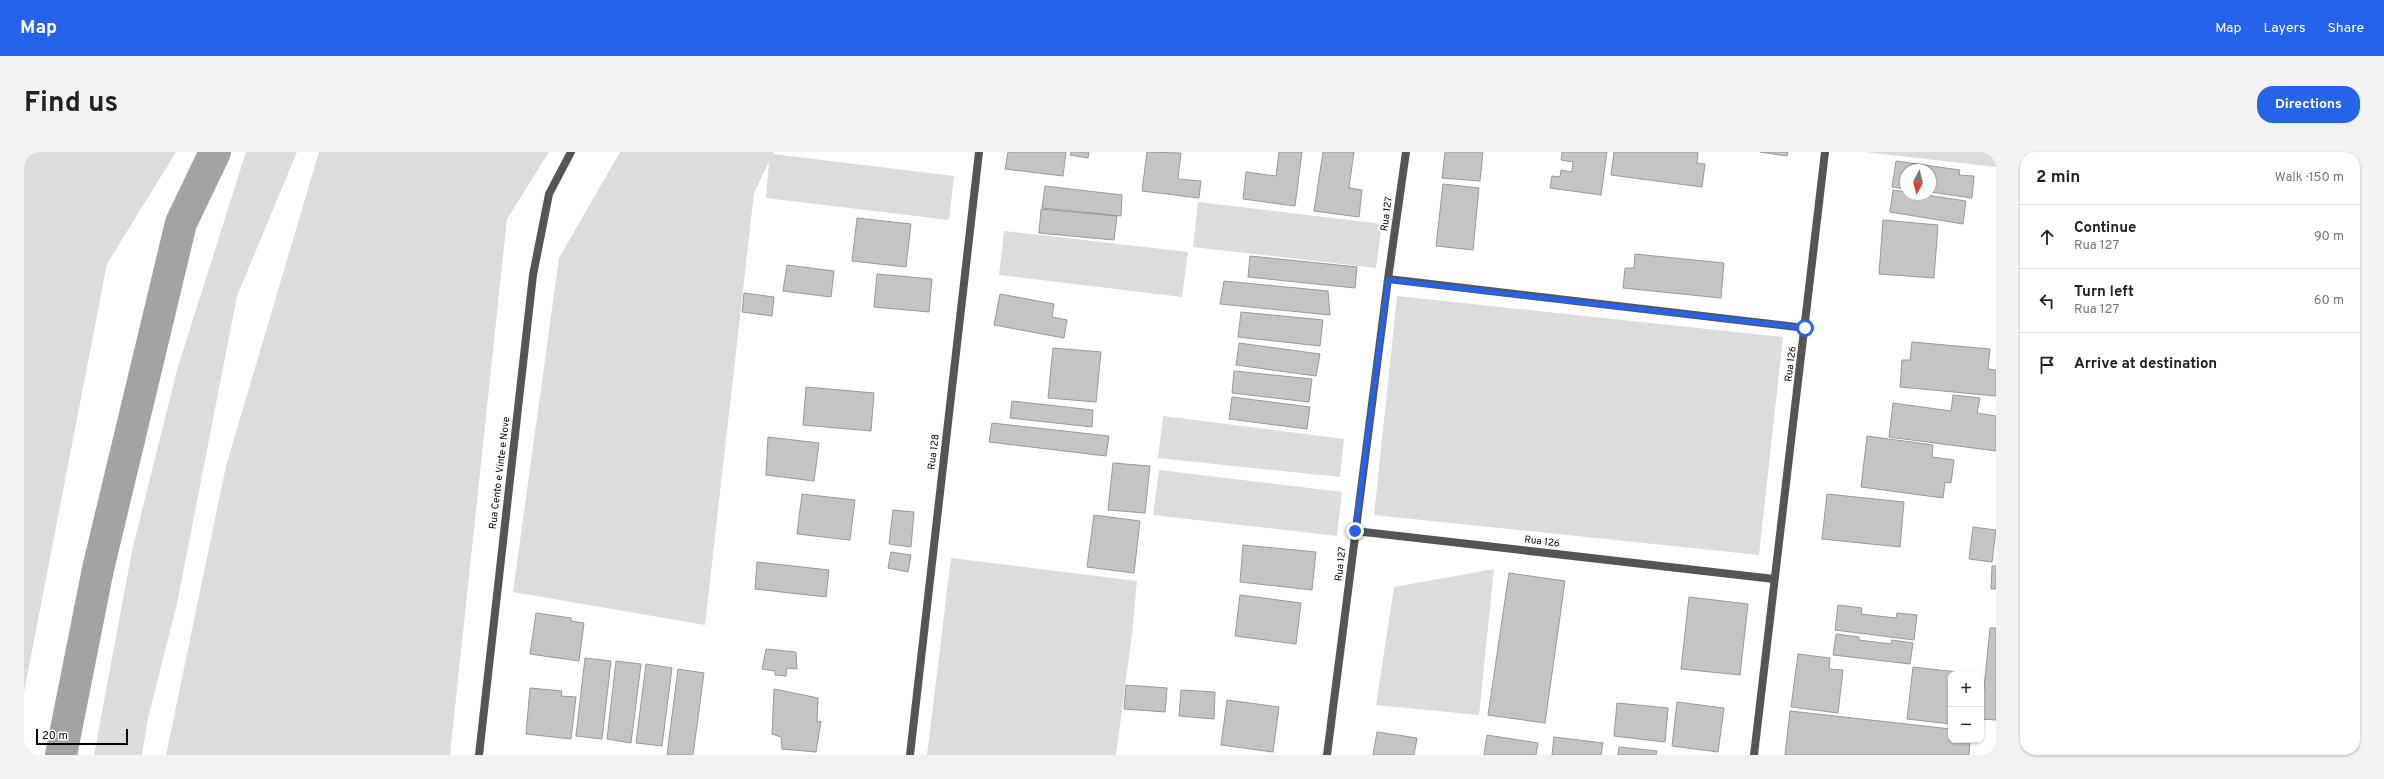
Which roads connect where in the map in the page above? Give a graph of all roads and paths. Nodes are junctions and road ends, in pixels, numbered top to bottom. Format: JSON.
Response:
{"nodes":[{"id":1,"x":570,"y":152,"type":"edge"},
{"id":2,"x":979,"y":152,"type":"edge"},
{"id":3,"x":1406,"y":152,"type":"edge"},
{"id":4,"x":1825,"y":152,"type":"edge"},
{"id":5,"x":1388,"y":280,"type":"junction"},
{"id":6,"x":1805,"y":328,"type":"junction"},
{"id":7,"x":1355,"y":531,"type":"junction"},
{"id":8,"x":1774,"y":579,"type":"junction"},
{"id":9,"x":479,"y":755,"type":"edge"},
{"id":10,"x":910,"y":755,"type":"edge"},
{"id":11,"x":1327,"y":755,"type":"edge"},
{"id":12,"x":1754,"y":755,"type":"edge"}],
"edges":[{"from":1,"to":9,"type":"street","name":"Rua Cento e Vinte e Nove"},
{"from":2,"to":10,"type":"street","name":"Rua 128"},
{"from":3,"to":5,"type":"street","name":"Rua 127"},
{"from":4,"to":6,"type":"street","name":"Rua 126"},
{"from":5,"to":6,"type":"street"},
{"from":5,"to":7,"type":"street","name":"Rua 127"},
{"from":6,"to":8,"type":"street","name":"Rua 126"},
{"from":7,"to":8,"type":"street","name":"Rua 126"},
{"from":7,"to":11,"type":"street","name":"Rua 127"},
{"from":8,"to":12,"type":"street","name":"Rua 126"}]}
